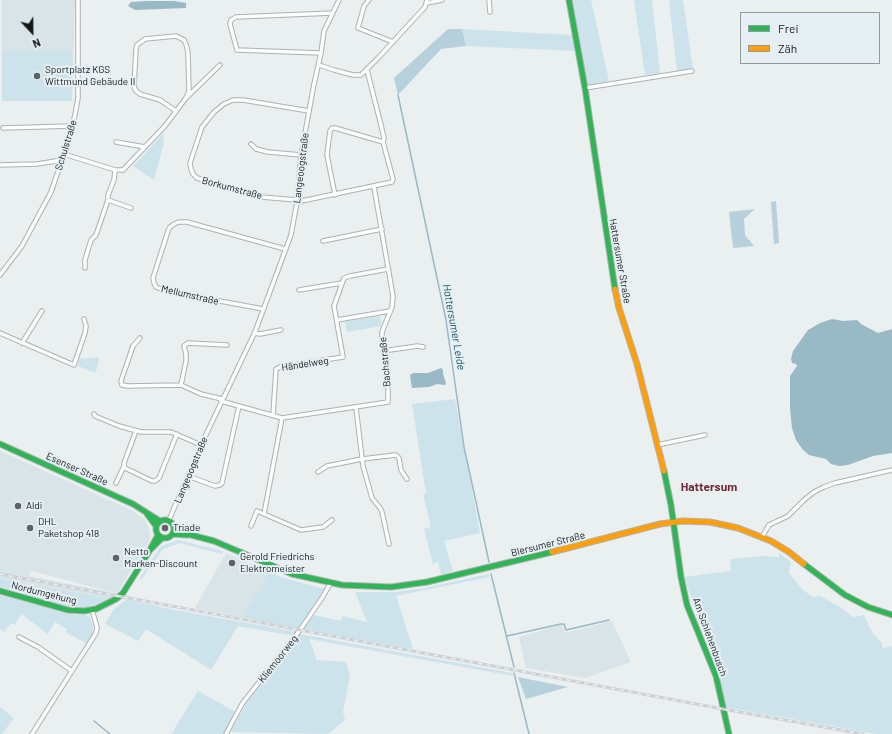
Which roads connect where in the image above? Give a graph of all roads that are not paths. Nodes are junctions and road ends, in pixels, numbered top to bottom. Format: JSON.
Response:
{"nodes":[{"id":1,"x":78,"y":0,"type":"edge"},
{"id":2,"x":338,"y":0,"type":"edge"},
{"id":3,"x":369,"y":0,"type":"edge"},
{"id":4,"x":442,"y":0,"type":"edge"},
{"id":5,"x":489,"y":0,"type":"edge"},
{"id":6,"x":569,"y":0,"type":"edge"},
{"id":7,"x":427,"y":2,"type":"edge"},
{"id":8,"x":490,"y":12,"type":"dead end"},
{"id":9,"x":333,"y":13,"type":"junction"},
{"id":10,"x":393,"y":42,"type":"junction"},
{"id":11,"x":321,"y":53,"type":"junction"},
{"id":12,"x":220,"y":65,"type":"dead end"},
{"id":13,"x":319,"y":65,"type":"junction"},
{"id":14,"x":367,"y":70,"type":"junction"},
{"id":15,"x":692,"y":72,"type":"dead end"},
{"id":16,"x":585,"y":88,"type":"junction"},
{"id":17,"x":186,"y":98,"type":"junction"},
{"id":18,"x":176,"y":111,"type":"junction"},
{"id":19,"x":309,"y":111,"type":"junction"},
{"id":20,"x":72,"y":126,"type":"junction"},
{"id":21,"x":3,"y":128,"type":"dead end"},
{"id":22,"x":116,"y":142,"type":"dead end"},
{"id":23,"x":382,"y":142,"type":"junction"},
{"id":24,"x":251,"y":144,"type":"dead end"},
{"id":25,"x":145,"y":147,"type":"junction"},
{"id":26,"x":64,"y":154,"type":"junction"},
{"id":27,"x":301,"y":156,"type":"junction"},
{"id":28,"x":62,"y":160,"type":"junction"},
{"id":29,"x":0,"y":166,"type":"edge"},
{"id":30,"x":115,"y":170,"type":"junction"},
{"id":31,"x":374,"y":187,"type":"junction"},
{"id":32,"x":335,"y":195,"type":"junction"},
{"id":33,"x":108,"y":200,"type":"junction"},
{"id":34,"x":297,"y":201,"type":"junction"},
{"id":35,"x":131,"y":208,"type":"dead end"},
{"id":36,"x":382,"y":229,"type":"junction"},
{"id":37,"x":323,"y":241,"type":"dead end"},
{"id":38,"x":286,"y":249,"type":"junction"},
{"id":39,"x":0,"y":268,"type":"edge"},
{"id":40,"x":85,"y":268,"type":"dead end"},
{"id":41,"x":388,"y":269,"type":"junction"},
{"id":42,"x":4,"y":270,"type":"junction"},
{"id":43,"x":0,"y":275,"type":"edge"},
{"id":44,"x":342,"y":283,"type":"junction"},
{"id":45,"x":299,"y":290,"type":"dead end"},
{"id":46,"x":263,"y":309,"type":"junction"},
{"id":47,"x":42,"y":311,"type":"dead end"},
{"id":48,"x":390,"y":311,"type":"junction"},
{"id":49,"x":84,"y":319,"type":"dead end"},
{"id":50,"x":337,"y":320,"type":"junction"},
{"id":51,"x":282,"y":330,"type":"dead end"},
{"id":52,"x":0,"y":333,"type":"edge"},
{"id":53,"x":254,"y":333,"type":"junction"},
{"id":54,"x":140,"y":338,"type":"dead end"},
{"id":55,"x":22,"y":343,"type":"junction"},
{"id":56,"x":227,"y":345,"type":"dead end"},
{"id":57,"x":423,"y":347,"type":"dead end"},
{"id":58,"x":383,"y":351,"type":"junction"},
{"id":59,"x":181,"y":385,"type":"junction"},
{"id":60,"x":221,"y":400,"type":"junction"},
{"id":61,"x":239,"y":406,"type":"junction"},
{"id":62,"x":356,"y":408,"type":"junction"},
{"id":63,"x":94,"y":414,"type":"dead end"},
{"id":64,"x":273,"y":415,"type":"junction"},
{"id":65,"x":282,"y":418,"type":"junction"},
{"id":66,"x":136,"y":431,"type":"junction"},
{"id":67,"x":177,"y":434,"type":"junction"},
{"id":68,"x":705,"y":435,"type":"dead end"},
{"id":69,"x":0,"y":444,"type":"edge"},
{"id":70,"x":201,"y":445,"type":"junction"},
{"id":71,"x":657,"y":445,"type":"junction"},
{"id":72,"x":362,"y":459,"type":"junction"},
{"id":73,"x":124,"y":466,"type":"junction"},
{"id":74,"x":892,"y":470,"type":"edge"},
{"id":75,"x":318,"y":472,"type":"dead end"},
{"id":76,"x":188,"y":476,"type":"junction"},
{"id":77,"x":407,"y":479,"type":"dead end"},
{"id":78,"x":116,"y":483,"type":"dead end"},
{"id":79,"x":264,"y":514,"type":"junction"},
{"id":80,"x":169,"y":520,"type":"junction"},
{"id":81,"x":332,"y":520,"type":"dead end"},
{"id":82,"x":674,"y":522,"type":"junction"},
{"id":83,"x":158,"y":524,"type":"junction"},
{"id":84,"x":251,"y":526,"type":"dead end"},
{"id":85,"x":175,"y":528,"type":"junction"},
{"id":86,"x":158,"y":534,"type":"junction"},
{"id":87,"x":173,"y":534,"type":"junction"},
{"id":88,"x":191,"y":535,"type":"junction"},
{"id":89,"x":762,"y":537,"type":"junction"},
{"id":90,"x":162,"y":538,"type":"junction"},
{"id":91,"x":389,"y":544,"type":"dead end"},
{"id":92,"x":150,"y":550,"type":"junction"},
{"id":93,"x":330,"y":584,"type":"junction"},
{"id":94,"x":0,"y":591,"type":"edge"},
{"id":95,"x":92,"y":610,"type":"junction"},
{"id":96,"x":892,"y":615,"type":"edge"},
{"id":97,"x":20,"y":637,"type":"dead end"},
{"id":98,"x":72,"y":671,"type":"junction"},
{"id":99,"x":32,"y":734,"type":"edge"},
{"id":100,"x":226,"y":734,"type":"edge"},
{"id":101,"x":729,"y":734,"type":"edge"}],
"edges":[{"from":1,"to":20,"type":"street","name":"Schulstraße"},
{"from":2,"to":9,"type":"street","name":"Langeoogstraße"},
{"from":3,"to":10,"type":"street"},
{"from":4,"to":7,"type":"street"},
{"from":5,"to":8,"type":"street"},
{"from":6,"to":16,"type":"main road","name":"Hattersumer Straße"},
{"from":7,"to":10,"type":"street"},
{"from":9,"to":11,"type":"street","name":"Langeoogstraße"},
{"from":9,"to":11,"type":"street"},
{"from":10,"to":14,"type":"street"},
{"from":11,"to":13,"type":"street","name":"Langeoogstraße"},
{"from":12,"to":17,"type":"street"},
{"from":13,"to":14,"type":"street"},
{"from":13,"to":19,"type":"street","name":"Langeoogstraße"},
{"from":14,"to":23,"type":"street"},
{"from":15,"to":16,"type":"street"},
{"from":16,"to":71,"type":"main road","name":"Hattersumer Straße"},
{"from":17,"to":18,"type":"street"},
{"from":17,"to":18,"type":"street"},
{"from":18,"to":25,"type":"street"},
{"from":19,"to":27,"type":"street","name":"Langeoogstraße"},
{"from":19,"to":34,"type":"street","name":"Borkumstraße"},
{"from":20,"to":21,"type":"street"},
{"from":20,"to":26,"type":"street","name":"Schulstraße"},
{"from":22,"to":25,"type":"street"},
{"from":23,"to":31,"type":"street"},
{"from":23,"to":32,"type":"street"},
{"from":24,"to":27,"type":"street"},
{"from":25,"to":30,"type":"street"},
{"from":26,"to":28,"type":"street","name":"Schulstraße"},
{"from":26,"to":30,"type":"street"},
{"from":27,"to":34,"type":"street","name":"Langeoogstraße"},
{"from":28,"to":29,"type":"street"},
{"from":28,"to":42,"type":"street","name":"Schulstraße"},
{"from":30,"to":33,"type":"street"},
{"from":31,"to":32,"type":"street"},
{"from":31,"to":36,"type":"street","name":"Bachstraße"},
{"from":32,"to":34,"type":"street"},
{"from":33,"to":35,"type":"street"},
{"from":33,"to":40,"type":"street"},
{"from":34,"to":38,"type":"street","name":"Langeoogstraße"},
{"from":36,"to":37,"type":"street"},
{"from":36,"to":41,"type":"street","name":"Bachstraße"},
{"from":38,"to":46,"type":"street","name":"Langeoogstraße"},
{"from":38,"to":46,"type":"street","name":"Mellumstraße"},
{"from":39,"to":42,"type":"street"},
{"from":41,"to":44,"type":"street"},
{"from":41,"to":48,"type":"street","name":"Bachstraße"},
{"from":42,"to":43,"type":"street","name":"Schulstraße"},
{"from":44,"to":45,"type":"street"},
{"from":44,"to":50,"type":"street","name":"Händelweg"},
{"from":46,"to":53,"type":"street","name":"Langeoogstraße"},
{"from":47,"to":55,"type":"street"},
{"from":48,"to":50,"type":"street"},
{"from":48,"to":58,"type":"street","name":"Bachstraße"},
{"from":49,"to":55,"type":"street"},
{"from":50,"to":64,"type":"street","name":"Händelweg"},
{"from":51,"to":53,"type":"street"},
{"from":52,"to":55,"type":"street"},
{"from":53,"to":60,"type":"street","name":"Langeoogstraße"},
{"from":54,"to":59,"type":"street"},
{"from":56,"to":59,"type":"street"},
{"from":57,"to":58,"type":"street"},
{"from":58,"to":62,"type":"street","name":"Bachstraße"},
{"from":59,"to":60,"type":"street","name":"Bachstraße"},
{"from":60,"to":61,"type":"street","name":"Bachstraße"},
{"from":60,"to":70,"type":"street","name":"Langeoogstraße"},
{"from":61,"to":64,"type":"street","name":"Bachstraße"},
{"from":61,"to":76,"type":"street"},
{"from":62,"to":65,"type":"street","name":"Bachstraße"},
{"from":62,"to":72,"type":"street"},
{"from":63,"to":66,"type":"street"},
{"from":64,"to":65,"type":"street","name":"Bachstraße"},
{"from":65,"to":79,"type":"street"},
{"from":66,"to":67,"type":"street"},
{"from":66,"to":73,"type":"street"},
{"from":67,"to":70,"type":"street"},
{"from":67,"to":73,"type":"street"},
{"from":68,"to":71,"type":"street"},
{"from":69,"to":83,"type":"main road","name":"Esenser Straße"},
{"from":70,"to":76,"type":"street","name":"Langeoogstraße"},
{"from":71,"to":82,"type":"main road","name":"Hattersumer Straße"},
{"from":72,"to":75,"type":"street"},
{"from":72,"to":77,"type":"street"},
{"from":72,"to":91,"type":"street"},
{"from":73,"to":78,"type":"street"},
{"from":74,"to":89,"type":"street"},
{"from":76,"to":80,"type":"street","name":"Langeoogstraße"},
{"from":79,"to":81,"type":"street"},
{"from":79,"to":84,"type":"street"},
{"from":80,"to":83,"type":"main road"},
{"from":80,"to":85,"type":"main road"},
{"from":82,"to":89,"type":"main road","name":"Blersumer Straße"},
{"from":82,"to":93,"type":"main road","name":"Blersumer Straße"},
{"from":82,"to":101,"type":"main road","name":"Am Schlehenbusch"},
{"from":83,"to":86,"type":"main road"},
{"from":85,"to":87,"type":"main road"},
{"from":85,"to":88,"type":"main road","name":"Blersumer Straße"},
{"from":86,"to":90,"type":"main road"},
{"from":86,"to":92,"type":"main road","name":"Nordumgehung"},
{"from":87,"to":88,"type":"main road","name":"Blersumer Straße"},
{"from":87,"to":90,"type":"main road"},
{"from":88,"to":93,"type":"main road","name":"Blersumer Straße"},
{"from":89,"to":96,"type":"main road","name":"Blersumer Straße"},
{"from":90,"to":92,"type":"main road","name":"Nordumgehung"},
{"from":92,"to":95,"type":"main road","name":"Nordumgehung"},
{"from":93,"to":100,"type":"street","name":"Kliemoorweg"},
{"from":94,"to":95,"type":"main road","name":"Nordumgehung"},
{"from":95,"to":98,"type":"street"},
{"from":97,"to":98,"type":"street"},
{"from":98,"to":99,"type":"street"}]}
